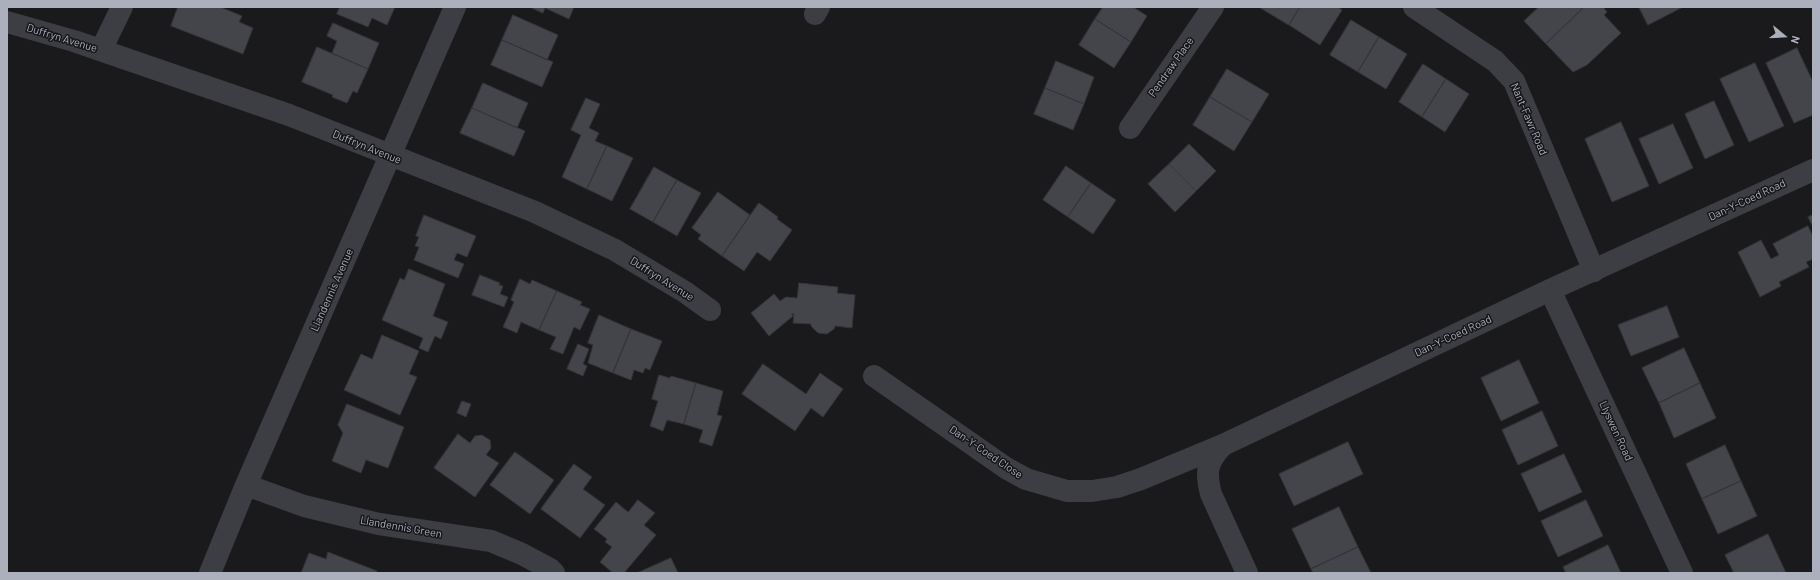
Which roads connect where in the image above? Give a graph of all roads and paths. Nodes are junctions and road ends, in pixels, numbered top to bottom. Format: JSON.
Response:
{"nodes":[{"id":1,"x":122,"y":7,"type":"edge"},
{"id":2,"x":455,"y":7,"type":"edge"},
{"id":3,"x":1213,"y":7,"type":"edge"},
{"id":4,"x":1414,"y":7,"type":"edge"},
{"id":5,"x":7,"y":22,"type":"edge"},
{"id":6,"x":101,"y":50,"type":"junction"},
{"id":7,"x":1130,"y":128,"type":"dead end"},
{"id":8,"x":391,"y":156,"type":"junction"},
{"id":9,"x":1813,"y":170,"type":"edge"},
{"id":10,"x":1594,"y":271,"type":"junction"},
{"id":11,"x":1550,"y":290,"type":"junction"},
{"id":12,"x":710,"y":310,"type":"dead end"},
{"id":13,"x":874,"y":376,"type":"dead end"},
{"id":14,"x":1223,"y":445,"type":"junction"},
{"id":15,"x":246,"y":485,"type":"junction"},
{"id":16,"x":210,"y":573,"type":"edge"},
{"id":17,"x":554,"y":573,"type":"edge"},
{"id":18,"x":1247,"y":573,"type":"edge"},
{"id":19,"x":1682,"y":573,"type":"edge"}],
"edges":[{"from":1,"to":6,"type":"street"},
{"from":2,"to":8,"type":"street","name":"Llandennis Avenue"},
{"from":3,"to":7,"type":"street","name":"Pendraw Place"},
{"from":4,"to":10,"type":"street","name":"Nant-Fawr Road"},
{"from":5,"to":6,"type":"street","name":"Duffryn Avenue"},
{"from":6,"to":8,"type":"street","name":"Duffryn Avenue"},
{"from":8,"to":12,"type":"street","name":"Duffryn Avenue"},
{"from":8,"to":15,"type":"street","name":"Llandennis Avenue"},
{"from":9,"to":10,"type":"street","name":"Dan-Y-Coed Road"},
{"from":10,"to":11,"type":"street","name":"Dan-Y-Coed Road"},
{"from":11,"to":14,"type":"street","name":"Dan-Y-Coed Road"},
{"from":11,"to":19,"type":"street","name":"Llyswen Road"},
{"from":13,"to":14,"type":"street","name":"Dan-Y-Coed Close"},
{"from":14,"to":18,"type":"street","name":"Dan-Y-Coed Road"},
{"from":15,"to":16,"type":"street","name":"Llandennis Avenue"},
{"from":15,"to":17,"type":"street","name":"Llandennis Green"}]}
